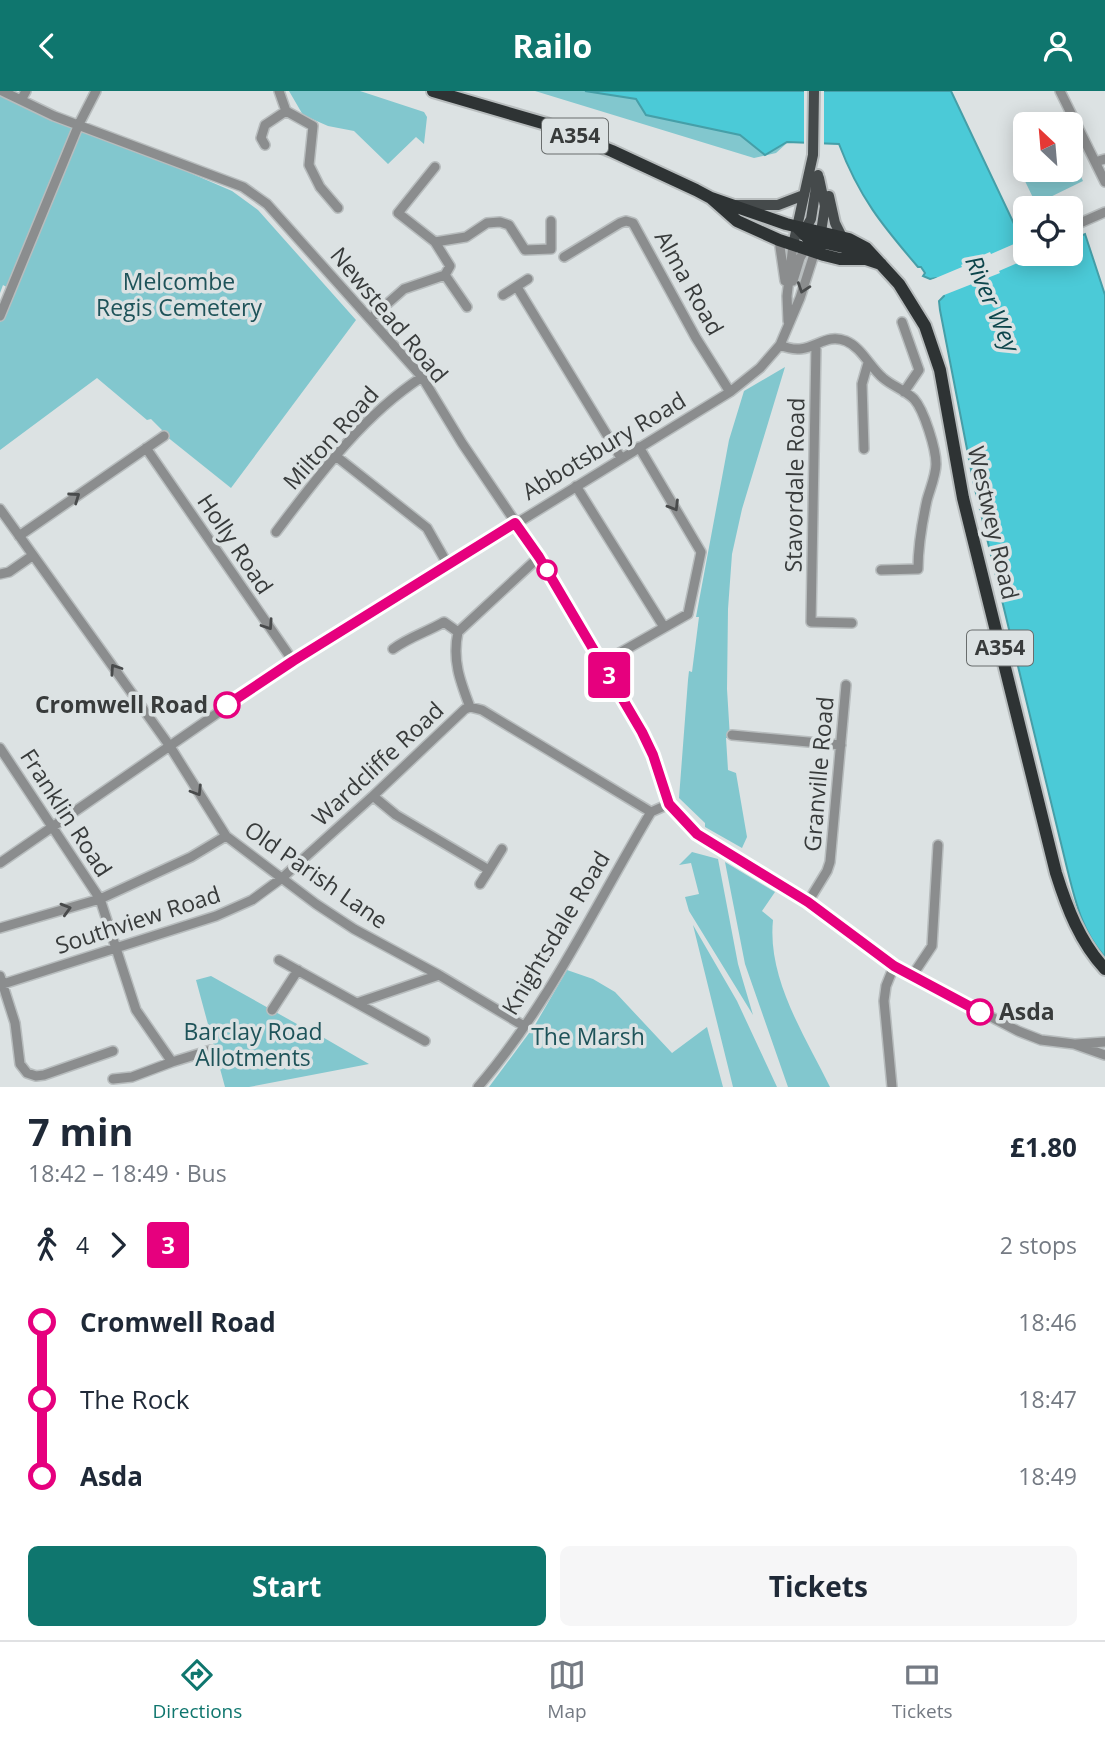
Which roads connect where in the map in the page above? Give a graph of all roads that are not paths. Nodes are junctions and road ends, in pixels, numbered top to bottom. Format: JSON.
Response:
{"nodes":[{"id":1,"x":2,"y":91,"type":"edge"},
{"id":2,"x":26,"y":91,"type":"edge"},
{"id":3,"x":96,"y":91,"type":"edge"},
{"id":4,"x":279,"y":91,"type":"edge"},
{"id":5,"x":433,"y":91,"type":"edge"},
{"id":6,"x":814,"y":91,"type":"edge"},
{"id":7,"x":1060,"y":91,"type":"edge"},
{"id":8,"x":21,"y":100,"type":"junction"},
{"id":9,"x":286,"y":111,"type":"junction"},
{"id":10,"x":79,"y":124,"type":"junction"},
{"id":11,"x":265,"y":145,"type":"dead end"},
{"id":12,"x":1100,"y":161,"type":"edge"},
{"id":13,"x":814,"y":165,"type":"junction"},
{"id":14,"x":435,"y":167,"type":"dead end"},
{"id":15,"x":1105,"y":183,"type":"edge"},
{"id":16,"x":804,"y":195,"type":"junction"},
{"id":17,"x":710,"y":198,"type":"junction"},
{"id":18,"x":730,"y":204,"type":"junction"},
{"id":19,"x":338,"y":208,"type":"dead end"},
{"id":20,"x":1105,"y":212,"type":"edge"},
{"id":21,"x":551,"y":221,"type":"dead end"},
{"id":22,"x":1083,"y":222,"type":"edge"},
{"id":23,"x":842,"y":237,"type":"junction"},
{"id":24,"x":802,"y":239,"type":"junction"},
{"id":25,"x":435,"y":242,"type":"junction"},
{"id":26,"x":564,"y":257,"type":"dead end"},
{"id":27,"x":882,"y":265,"type":"junction"},
{"id":28,"x":445,"y":275,"type":"junction"},
{"id":29,"x":528,"y":279,"type":"dead end"},
{"id":30,"x":517,"y":286,"type":"junction"},
{"id":31,"x":503,"y":295,"type":"dead end"},
{"id":32,"x":787,"y":296,"type":"junction"},
{"id":33,"x":467,"y":307,"type":"dead end"},
{"id":34,"x":0,"y":316,"type":"edge"},
{"id":35,"x":370,"y":319,"type":"junction"},
{"id":36,"x":902,"y":321,"type":"dead end"},
{"id":37,"x":788,"y":323,"type":"junction"},
{"id":38,"x":780,"y":345,"type":"junction"},
{"id":39,"x":816,"y":345,"type":"junction"},
{"id":40,"x":868,"y":363,"type":"junction"},
{"id":41,"x":422,"y":377,"type":"junction"},
{"id":42,"x":730,"y":392,"type":"junction"},
{"id":43,"x":904,"y":392,"type":"junction"},
{"id":44,"x":164,"y":436,"type":"dead end"},
{"id":45,"x":639,"y":447,"type":"junction"},
{"id":46,"x":146,"y":448,"type":"junction"},
{"id":47,"x":863,"y":449,"type":"dead end"},
{"id":48,"x":337,"y":457,"type":"junction"},
{"id":49,"x":621,"y":458,"type":"junction"},
{"id":50,"x":576,"y":486,"type":"junction"},
{"id":51,"x":0,"y":509,"type":"edge"},
{"id":52,"x":515,"y":523,"type":"junction"},
{"id":53,"x":276,"y":531,"type":"dead end"},
{"id":54,"x":19,"y":536,"type":"junction"},
{"id":55,"x":32,"y":556,"type":"junction"},
{"id":56,"x":539,"y":557,"type":"junction"},
{"id":57,"x":448,"y":565,"type":"junction"},
{"id":58,"x":881,"y":570,"type":"dead end"},
{"id":59,"x":0,"y":574,"type":"edge"},
{"id":60,"x":852,"y":623,"type":"dead end"},
{"id":61,"x":664,"y":628,"type":"junction"},
{"id":62,"x":458,"y":632,"type":"junction"},
{"id":63,"x":393,"y":649,"type":"dead end"},
{"id":64,"x":293,"y":661,"type":"junction"},
{"id":65,"x":603,"y":663,"type":"junction"},
{"id":66,"x":846,"y":685,"type":"dead end"},
{"id":67,"x":470,"y":707,"type":"junction"},
{"id":68,"x":732,"y":735,"type":"dead end"},
{"id":69,"x":169,"y":745,"type":"junction"},
{"id":70,"x":841,"y":745,"type":"junction"},
{"id":71,"x":0,"y":748,"type":"edge"},
{"id":72,"x":373,"y":796,"type":"junction"},
{"id":73,"x":669,"y":804,"type":"junction"},
{"id":74,"x":651,"y":812,"type":"junction"},
{"id":75,"x":53,"y":825,"type":"junction"},
{"id":76,"x":226,"y":836,"type":"junction"},
{"id":77,"x":938,"y":845,"type":"dead end"},
{"id":78,"x":502,"y":849,"type":"dead end"},
{"id":79,"x":0,"y":863,"type":"edge"},
{"id":80,"x":489,"y":870,"type":"junction"},
{"id":81,"x":282,"y":878,"type":"junction"},
{"id":82,"x":480,"y":884,"type":"dead end"},
{"id":83,"x":100,"y":899,"type":"junction"},
{"id":84,"x":808,"y":902,"type":"junction"},
{"id":85,"x":0,"y":928,"type":"edge"},
{"id":86,"x":116,"y":949,"type":"junction"},
{"id":87,"x":279,"y":960,"type":"dead end"},
{"id":88,"x":894,"y":966,"type":"junction"},
{"id":89,"x":1105,"y":969,"type":"edge"},
{"id":90,"x":298,"y":970,"type":"junction"},
{"id":91,"x":439,"y":975,"type":"junction"},
{"id":92,"x":912,"y":976,"type":"junction"},
{"id":93,"x":1,"y":982,"type":"edge"},
{"id":94,"x":357,"y":1003,"type":"junction"},
{"id":95,"x":272,"y":1010,"type":"dead end"},
{"id":96,"x":524,"y":1026,"type":"junction"},
{"id":97,"x":425,"y":1041,"type":"dead end"},
{"id":98,"x":1105,"y":1042,"type":"edge"},
{"id":99,"x":1074,"y":1044,"type":"junction"},
{"id":100,"x":211,"y":1050,"type":"dead end"},
{"id":101,"x":113,"y":1051,"type":"dead end"},
{"id":102,"x":1105,"y":1055,"type":"edge"},
{"id":103,"x":172,"y":1062,"type":"junction"},
{"id":104,"x":44,"y":1075,"type":"junction"},
{"id":105,"x":113,"y":1079,"type":"dead end"},
{"id":106,"x":46,"y":1087,"type":"edge"},
{"id":107,"x":478,"y":1087,"type":"edge"},
{"id":108,"x":892,"y":1087,"type":"edge"}],
"edges":[{"from":1,"to":8,"type":"street","name":"Newstead Road"},
{"from":2,"to":8,"type":"street"},
{"from":3,"to":10,"type":"street"},
{"from":4,"to":9,"type":"street"},
{"from":5,"to":17,"type":"highway","number":"A354"},
{"from":6,"to":13,"type":"main road"},
{"from":7,"to":12,"type":"street"},
{"from":8,"to":10,"type":"street","name":"Newstead Road"},
{"from":9,"to":11,"type":"street"},
{"from":9,"to":19,"type":"street"},
{"from":10,"to":34,"type":"street"},
{"from":10,"to":35,"type":"street","name":"Newstead Road"},
{"from":12,"to":15,"type":"street"},
{"from":13,"to":16,"type":"main road"},
{"from":13,"to":23,"type":"main road"},
{"from":13,"to":24,"type":"main road"},
{"from":14,"to":25,"type":"street"},
{"from":16,"to":18,"type":"main road"},
{"from":16,"to":24,"type":"main road"},
{"from":17,"to":18,"type":"highway","number":"A354"},
{"from":17,"to":24,"type":"highway","number":"A354"},
{"from":18,"to":24,"type":"highway","number":"A354"},
{"from":20,"to":22,"type":"street"},
{"from":21,"to":25,"type":"street"},
{"from":23,"to":24,"type":"highway","name":"Westwey Road","number":"A354"},
{"from":23,"to":27,"type":"highway","name":"Westwey Road","number":"A354"},
{"from":24,"to":27,"type":"highway","number":"A354"},
{"from":24,"to":32,"type":"street","name":"Abbotsbury Road"},
{"from":24,"to":32,"type":"street"},
{"from":24,"to":37,"type":"street","name":"Abbotsbury Road","one_way":true},
{"from":25,"to":28,"type":"street"},
{"from":26,"to":42,"type":"street","name":"Alma Road"},
{"from":27,"to":89,"type":"highway","name":"Westwey Road","number":"A354"},
{"from":28,"to":33,"type":"street"},
{"from":28,"to":35,"type":"street"},
{"from":29,"to":30,"type":"street"},
{"from":30,"to":31,"type":"street"},
{"from":30,"to":49,"type":"street"},
{"from":32,"to":37,"type":"street","name":"Abbotsbury Road"},
{"from":35,"to":41,"type":"street","name":"Newstead Road"},
{"from":36,"to":43,"type":"street"},
{"from":37,"to":38,"type":"street","name":"Abbotsbury Road"},
{"from":38,"to":39,"type":"street"},
{"from":38,"to":42,"type":"street","name":"Abbotsbury Road"},
{"from":39,"to":40,"type":"street"},
{"from":39,"to":60,"type":"street","name":"Stavordale Road"},
{"from":40,"to":43,"type":"street"},
{"from":40,"to":47,"type":"street"},
{"from":41,"to":48,"type":"street","name":"Milton Road"},
{"from":41,"to":52,"type":"street","name":"Newstead Road"},
{"from":42,"to":45,"type":"street","name":"Abbotsbury Road"},
{"from":43,"to":58,"type":"street"},
{"from":44,"to":46,"type":"street"},
{"from":45,"to":49,"type":"street","name":"Abbotsbury Road"},
{"from":45,"to":61,"type":"street","one_way":true},
{"from":54,"to":46,"type":"street","one_way":true},
{"from":46,"to":64,"type":"street","name":"Holly Road","one_way":true},
{"from":48,"to":53,"type":"street","name":"Milton Road"},
{"from":48,"to":57,"type":"street"},
{"from":49,"to":50,"type":"street","name":"Abbotsbury Road"},
{"from":50,"to":52,"type":"street","name":"Abbotsbury Road"},
{"from":50,"to":61,"type":"street"},
{"from":51,"to":54,"type":"street"},
{"from":52,"to":56,"type":"street","name":"Newstead Road"},
{"from":52,"to":57,"type":"street","name":"Abbotsbury Road"},
{"from":54,"to":55,"type":"street"},
{"from":55,"to":59,"type":"street"},
{"from":69,"to":55,"type":"street","one_way":true},
{"from":56,"to":62,"type":"street"},
{"from":56,"to":65,"type":"street","name":"Newstead Road"},
{"from":57,"to":64,"type":"street","name":"Abbotsbury Road"},
{"from":61,"to":65,"type":"street"},
{"from":62,"to":63,"type":"street"},
{"from":62,"to":67,"type":"street"},
{"from":64,"to":69,"type":"street","name":"Abbotsbury Road"},
{"from":65,"to":73,"type":"street","name":"Newstead Road"},
{"from":66,"to":70,"type":"street","name":"Granville Road"},
{"from":67,"to":72,"type":"street","name":"Wardcliffe Road"},
{"from":67,"to":74,"type":"street","name":"Wardcliffe Road"},
{"from":68,"to":70,"type":"street"},
{"from":69,"to":75,"type":"street","name":"Abbotsbury Road"},
{"from":69,"to":76,"type":"street","one_way":true},
{"from":70,"to":84,"type":"street","name":"Granville Road"},
{"from":71,"to":75,"type":"street","name":"Franklin Road"},
{"from":72,"to":80,"type":"street"},
{"from":72,"to":81,"type":"street","name":"Wardcliffe Road"},
{"from":73,"to":74,"type":"street"},
{"from":73,"to":84,"type":"street","name":"Newstead Road"},
{"from":74,"to":96,"type":"street","name":"Knightsdale Road"},
{"from":75,"to":79,"type":"street","name":"Abbotsbury Road"},
{"from":75,"to":83,"type":"street","name":"Franklin Road"},
{"from":76,"to":81,"type":"street","name":"Old Parish Lane"},
{"from":76,"to":83,"type":"street","name":"Old Parish Lane"},
{"from":77,"to":92,"type":"street"},
{"from":78,"to":80,"type":"street"},
{"from":80,"to":82,"type":"street"},
{"from":81,"to":86,"type":"street","name":"Southview Road"},
{"from":81,"to":91,"type":"street","name":"Old Parish Lane"},
{"from":85,"to":83,"type":"street","name":"Old Parish Lane","one_way":true},
{"from":83,"to":86,"type":"street","name":"Franklin Road"},
{"from":84,"to":88,"type":"street","name":"Newstead Road"},
{"from":86,"to":93,"type":"street","name":"Southview Road"},
{"from":86,"to":103,"type":"street","name":"Franklin Road"},
{"from":87,"to":90,"type":"street"},
{"from":88,"to":92,"type":"street","name":"Newstead Road"},
{"from":88,"to":108,"type":"street"},
{"from":90,"to":94,"type":"street"},
{"from":90,"to":95,"type":"street"},
{"from":91,"to":94,"type":"street"},
{"from":91,"to":96,"type":"street","name":"Old Parish Lane"},
{"from":92,"to":99,"type":"street","name":"Newstead Road"},
{"from":93,"to":104,"type":"street"},
{"from":94,"to":97,"type":"street"},
{"from":96,"to":107,"type":"street","name":"Knightsdale Road"},
{"from":98,"to":99,"type":"street","name":"Newstead Road"},
{"from":99,"to":102,"type":"street","name":"Newstead Road"},
{"from":100,"to":103,"type":"street"},
{"from":101,"to":104,"type":"street"},
{"from":103,"to":105,"type":"street"},
{"from":104,"to":106,"type":"street"}]}
